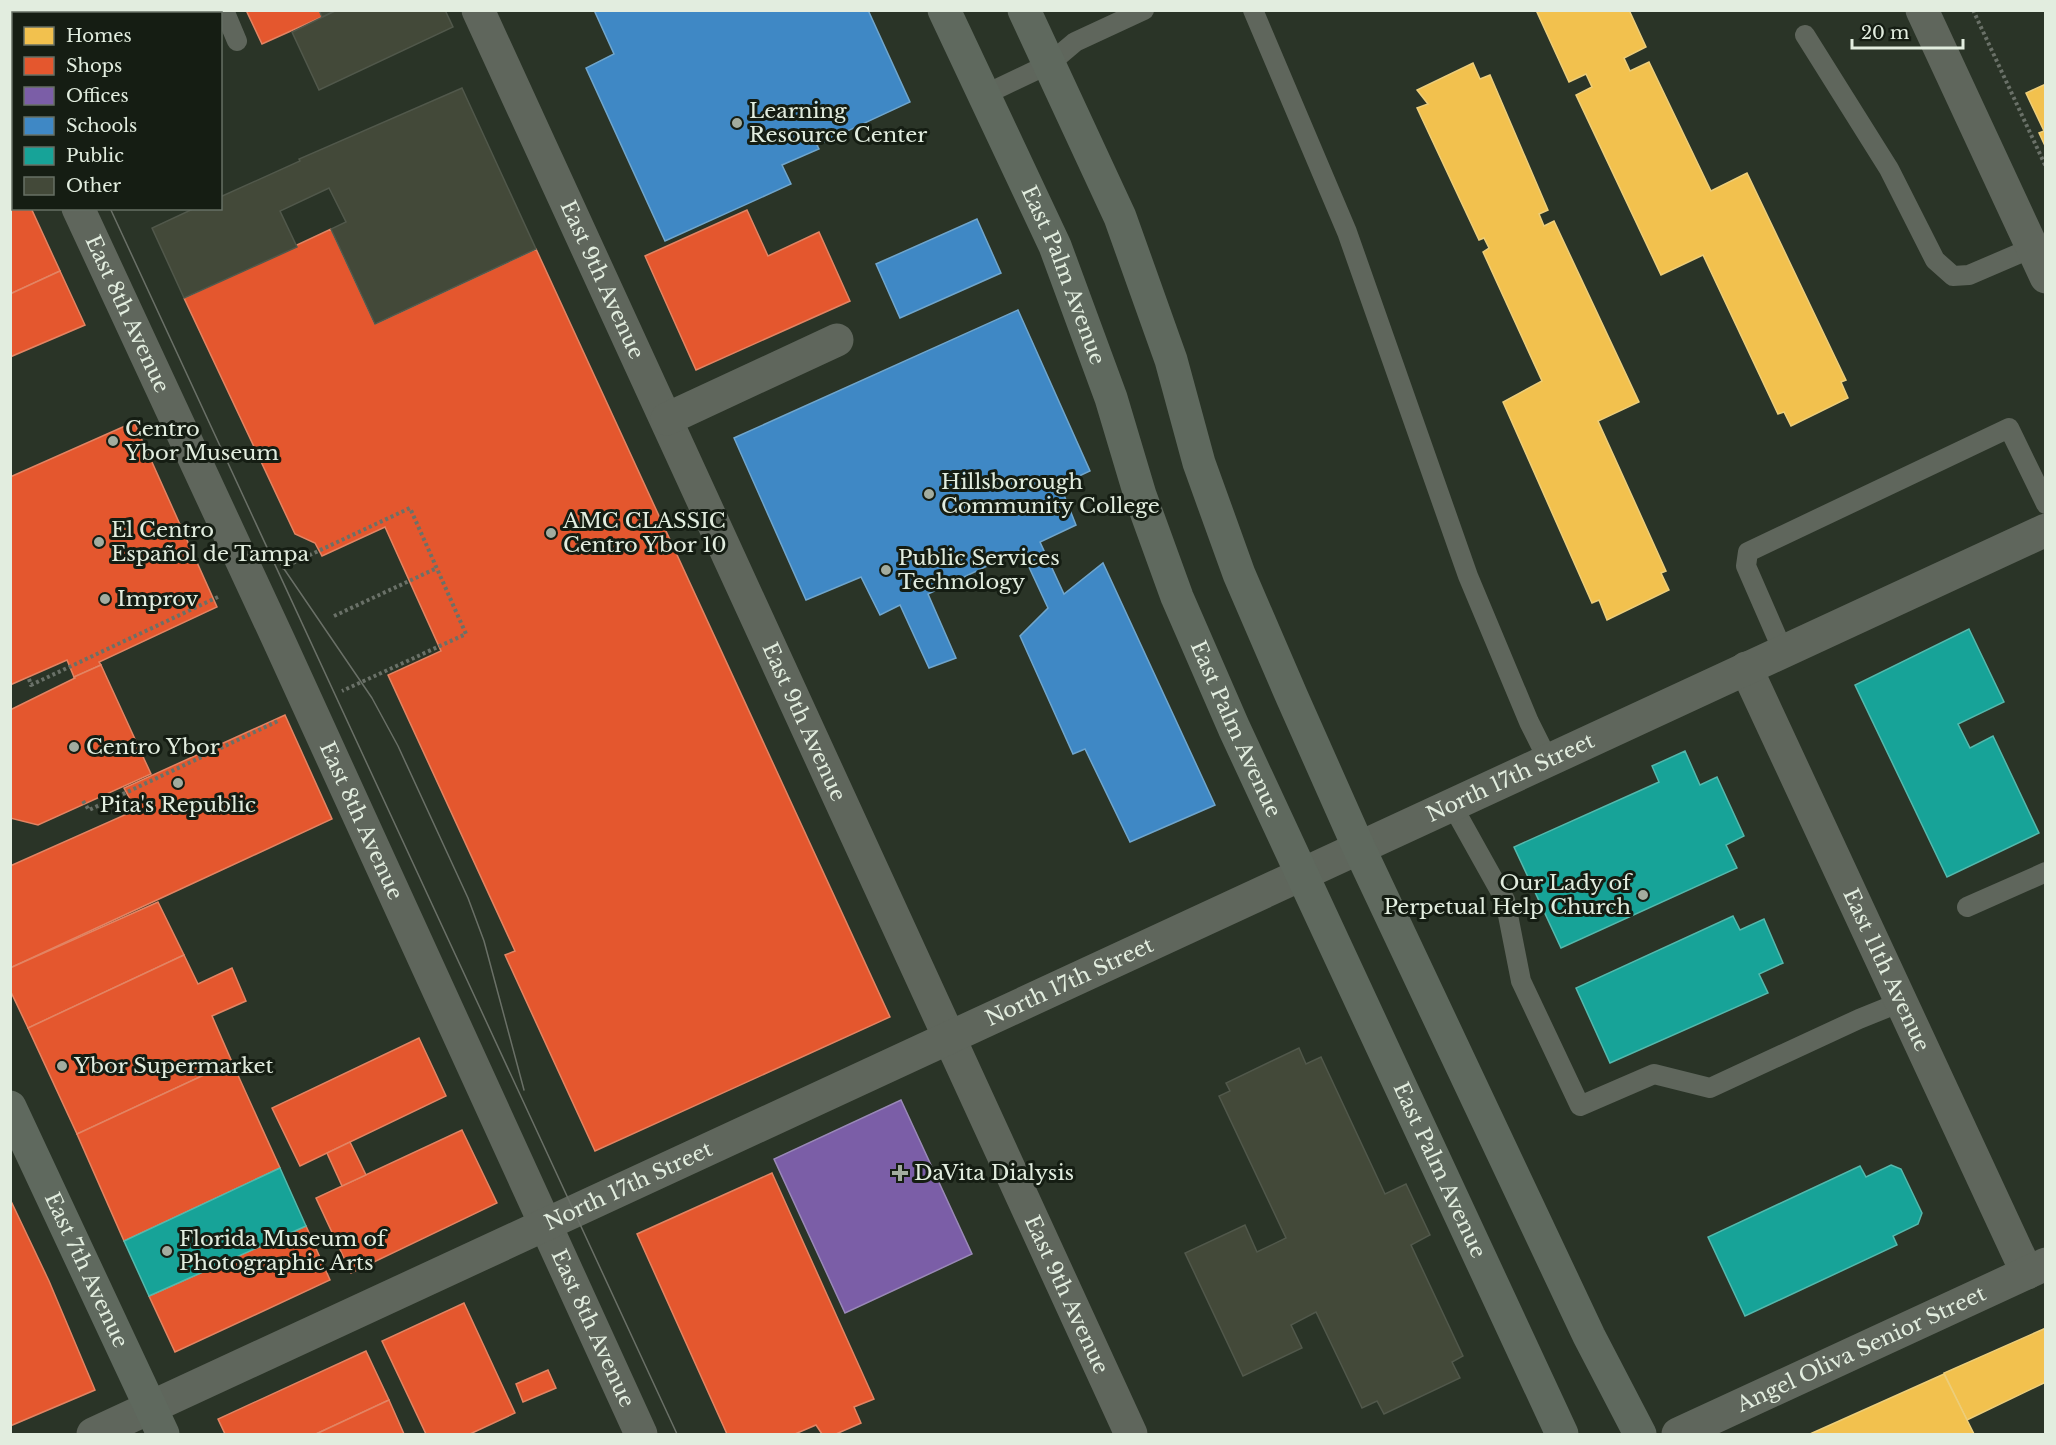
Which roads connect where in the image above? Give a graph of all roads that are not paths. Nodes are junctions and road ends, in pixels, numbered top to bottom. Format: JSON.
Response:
{"nodes":[{"id":1,"x":224,"y":10,"type":"edge"},
{"id":2,"x":478,"y":10,"type":"edge"},
{"id":3,"x":944,"y":10,"type":"edge"},
{"id":4,"x":1024,"y":10,"type":"edge"},
{"id":5,"x":1144,"y":10,"type":"edge"},
{"id":6,"x":1253,"y":10,"type":"edge"},
{"id":7,"x":1922,"y":10,"type":"edge"},
{"id":8,"x":1805,"y":35,"type":"dead end"},
{"id":9,"x":237,"y":41,"type":"dead end"},
{"id":10,"x":1048,"y":64,"type":"junction"},
{"id":11,"x":984,"y":95,"type":"junction"},
{"id":12,"x":79,"y":210,"type":"edge"},
{"id":13,"x":2032,"y":248,"type":"junction"},
{"id":14,"x":2046,"y":278,"type":"edge"},
{"id":15,"x":837,"y":340,"type":"dead end"},
{"id":16,"x":667,"y":419,"type":"junction"},
{"id":17,"x":2046,"y":504,"type":"edge"},
{"id":18,"x":2046,"y":530,"type":"edge"},
{"id":19,"x":1783,"y":651,"type":"junction"},
{"id":20,"x":1746,"y":668,"type":"junction"},
{"id":21,"x":1548,"y":760,"type":"junction"},
{"id":22,"x":1452,"y":805,"type":"junction"},
{"id":23,"x":1359,"y":848,"type":"junction"},
{"id":24,"x":2046,"y":872,"type":"edge"},
{"id":25,"x":1302,"y":874,"type":"junction"},
{"id":26,"x":1968,"y":907,"type":"dead end"},
{"id":27,"x":1901,"y":1002,"type":"junction"},
{"id":28,"x":948,"y":1039,"type":"junction"},
{"id":29,"x":10,"y":1107,"type":"edge"},
{"id":30,"x":545,"y":1225,"type":"junction"},
{"id":31,"x":2036,"y":1268,"type":"edge"},
{"id":32,"x":157,"y":1421,"type":"edge"},
{"id":33,"x":93,"y":1434,"type":"edge"},
{"id":34,"x":641,"y":1434,"type":"edge"},
{"id":35,"x":1131,"y":1434,"type":"edge"},
{"id":36,"x":1563,"y":1434,"type":"edge"},
{"id":37,"x":1640,"y":1434,"type":"edge"},
{"id":38,"x":1678,"y":1434,"type":"edge"}],
"edges":[{"from":1,"to":9,"type":"lane"},
{"from":2,"to":16,"type":"street","name":"East 9th Avenue"},
{"from":3,"to":11,"type":"street","name":"East Palm Avenue"},
{"from":4,"to":10,"type":"street"},
{"from":5,"to":10,"type":"lane"},
{"from":6,"to":21,"type":"lane"},
{"from":7,"to":13,"type":"street"},
{"from":8,"to":13,"type":"lane"},
{"from":10,"to":11,"type":"lane"},
{"from":10,"to":23,"type":"street"},
{"from":11,"to":25,"type":"street","name":"East Palm Avenue"},
{"from":12,"to":30,"type":"street","name":"East 8th Avenue"},
{"from":13,"to":14,"type":"street"},
{"from":15,"to":16,"type":"street"},
{"from":16,"to":28,"type":"street","name":"East 9th Avenue"},
{"from":17,"to":19,"type":"lane"},
{"from":18,"to":19,"type":"street","name":"North 17th Street"},
{"from":19,"to":20,"type":"street","name":"North 17th Street"},
{"from":20,"to":21,"type":"street","name":"North 17th Street"},
{"from":20,"to":27,"type":"street","name":"East 11th Avenue"},
{"from":21,"to":22,"type":"street","name":"North 17th Street"},
{"from":22,"to":23,"type":"street","name":"North 17th Street"},
{"from":22,"to":27,"type":"lane"},
{"from":23,"to":25,"type":"street","name":"North 17th Street"},
{"from":23,"to":37,"type":"street"},
{"from":24,"to":26,"type":"lane"},
{"from":25,"to":28,"type":"street","name":"North 17th Street"},
{"from":25,"to":36,"type":"street","name":"East Palm Avenue"},
{"from":27,"to":31,"type":"street","name":"East 11th Avenue"},
{"from":28,"to":30,"type":"street","name":"North 17th Street"},
{"from":28,"to":35,"type":"street","name":"East 9th Avenue"},
{"from":29,"to":32,"type":"street","name":"East 7th Avenue"},
{"from":30,"to":32,"type":"street","name":"North 17th Street"},
{"from":30,"to":34,"type":"street","name":"East 8th Avenue"},
{"from":31,"to":38,"type":"street","name":"Angel Oliva Senior Street"},
{"from":32,"to":33,"type":"street","name":"North 17th Street"}]}
